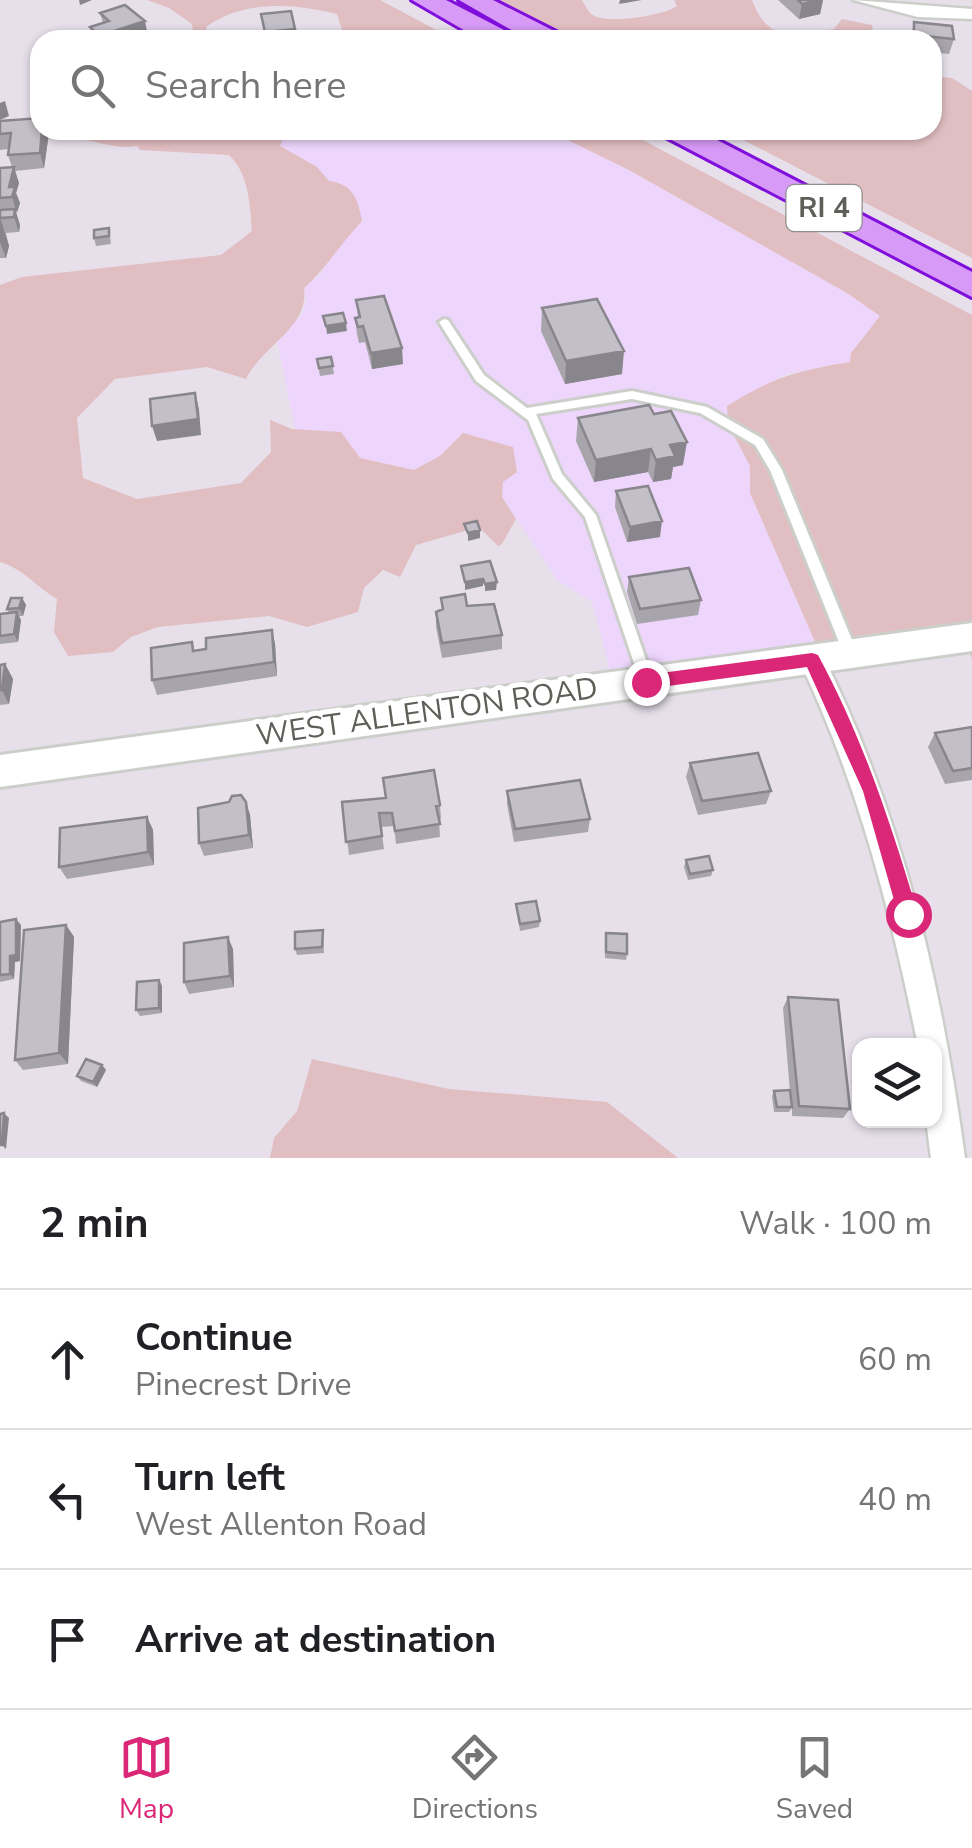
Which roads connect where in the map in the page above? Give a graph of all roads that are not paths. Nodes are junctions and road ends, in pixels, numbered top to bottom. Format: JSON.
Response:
{"nodes":[{"id":1,"x":425,"y":0,"type":"edge"},
{"id":2,"x":472,"y":0,"type":"edge"},
{"id":3,"x":861,"y":0,"type":"edge"},
{"id":4,"x":972,"y":14,"type":"edge"},
{"id":5,"x":483,"y":30,"type":"edge"},
{"id":6,"x":530,"y":30,"type":"edge"},
{"id":7,"x":695,"y":140,"type":"edge"},
{"id":8,"x":744,"y":140,"type":"edge"},
{"id":9,"x":972,"y":257,"type":"edge"},
{"id":10,"x":972,"y":286,"type":"edge"},
{"id":11,"x":444,"y":322,"type":"dead end"},
{"id":12,"x":526,"y":412,"type":"junction"},
{"id":13,"x":972,"y":638,"type":"edge"},
{"id":14,"x":851,"y":654,"type":"junction"},
{"id":15,"x":812,"y":660,"type":"junction"},
{"id":16,"x":646,"y":682,"type":"junction"},
{"id":17,"x":0,"y":770,"type":"edge"},
{"id":18,"x":932,"y":1038,"type":"edge"},
{"id":19,"x":942,"y":1111,"type":"edge"},
{"id":20,"x":948,"y":1158,"type":"edge"}],
"edges":[{"from":1,"to":5,"type":"highway"},
{"from":2,"to":6,"type":"highway"},
{"from":3,"to":4,"type":"street"},
{"from":7,"to":10,"type":"highway","number":"RI 4"},
{"from":8,"to":9,"type":"highway","number":"RI 4"},
{"from":11,"to":12,"type":"lane"},
{"from":12,"to":14,"type":"lane"},
{"from":12,"to":16,"type":"lane"},
{"from":13,"to":14,"type":"street","name":"WEST ALLENTON ROAD"},
{"from":14,"to":15,"type":"street","name":"WEST ALLENTON ROAD"},
{"from":15,"to":16,"type":"street","name":"WEST ALLENTON ROAD"},
{"from":15,"to":18,"type":"street"},
{"from":16,"to":17,"type":"street","name":"WEST ALLENTON ROAD"},
{"from":19,"to":20,"type":"street"}]}
